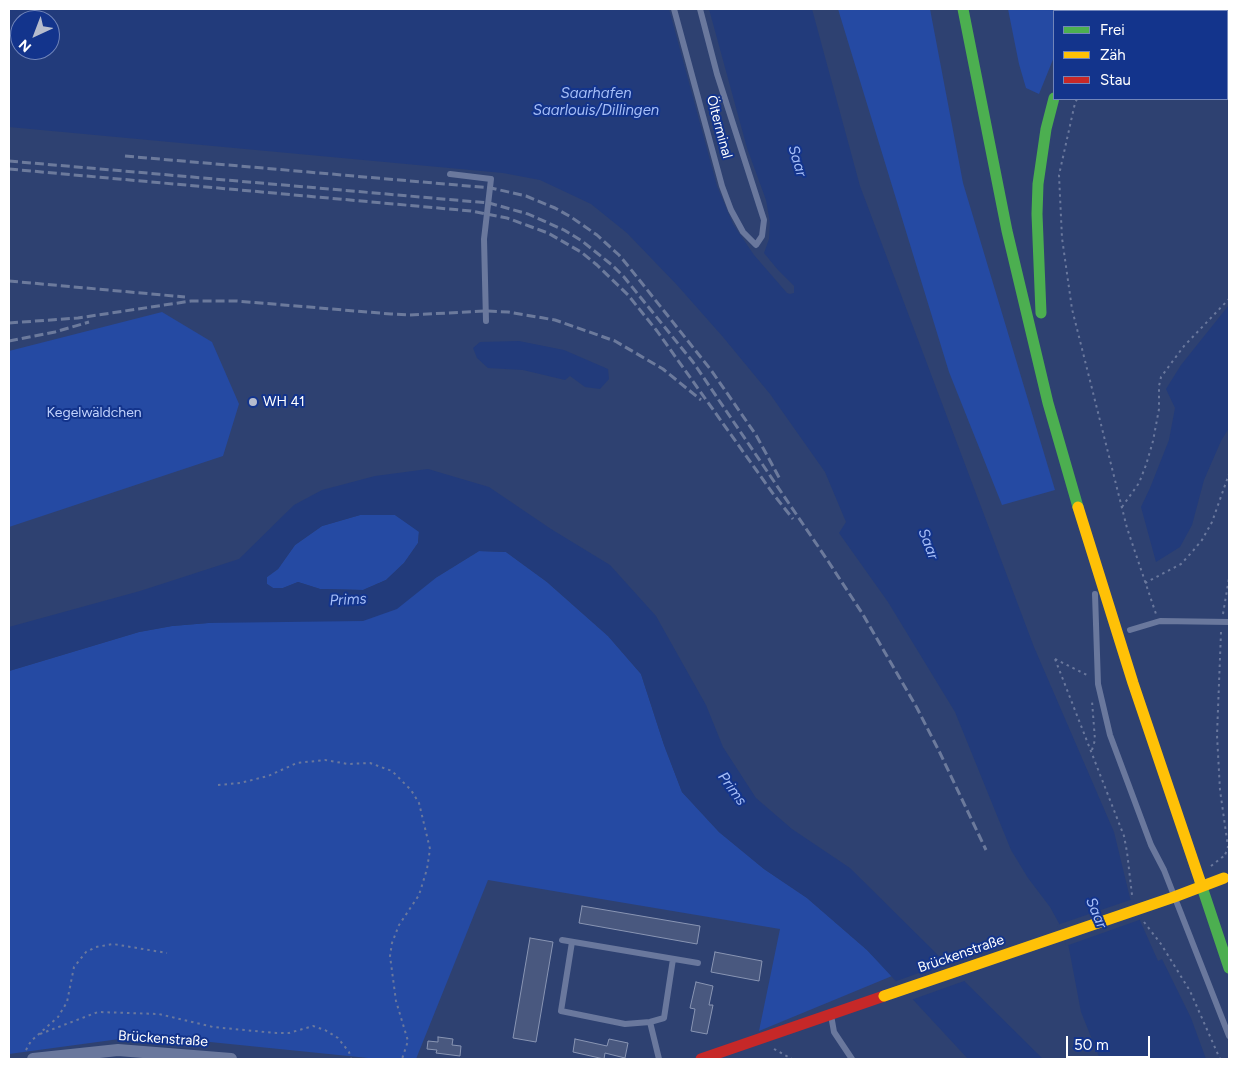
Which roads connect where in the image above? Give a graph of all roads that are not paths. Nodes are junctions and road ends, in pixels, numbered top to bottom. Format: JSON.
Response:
{"nodes":[{"id":1,"x":674,"y":9,"type":"edge"},
{"id":2,"x":700,"y":9,"type":"edge"},
{"id":3,"x":964,"y":9,"type":"edge"},
{"id":4,"x":1053,"y":100,"type":"edge"},
{"id":5,"x":450,"y":174,"type":"dead end"},
{"id":6,"x":1027,"y":255,"type":"dead end"},
{"id":7,"x":486,"y":321,"type":"dead end"},
{"id":8,"x":1094,"y":560,"type":"junction"},
{"id":9,"x":1229,"y":622,"type":"edge"},
{"id":10,"x":1130,"y":630,"type":"dead end"},
{"id":11,"x":1211,"y":869,"type":"dead end"},
{"id":12,"x":1226,"y":876,"type":"edge"},
{"id":13,"x":1220,"y":896,"type":"dead end"},
{"id":14,"x":1174,"y":897,"type":"junction"},
{"id":15,"x":562,"y":940,"type":"dead end"},
{"id":16,"x":572,"y":942,"type":"junction"},
{"id":17,"x":673,"y":959,"type":"junction"},
{"id":18,"x":698,"y":963,"type":"dead end"},
{"id":19,"x":1229,"y":968,"type":"edge"},
{"id":20,"x":831,"y":1014,"type":"junction"},
{"id":21,"x":650,"y":1022,"type":"junction"},
{"id":22,"x":1229,"y":1036,"type":"edge"},
{"id":23,"x":29,"y":1057,"type":"edge"},
{"id":24,"x":231,"y":1059,"type":"edge"},
{"id":25,"x":659,"y":1059,"type":"edge"},
{"id":26,"x":702,"y":1059,"type":"edge"},
{"id":27,"x":852,"y":1059,"type":"edge"}],
"edges":[{"from":1,"to":2,"type":"lane","name":"Ölterminal"},
{"from":3,"to":8,"type":"main road"},
{"from":4,"to":6,"type":"main road"},
{"from":5,"to":7,"type":"lane"},
{"from":8,"to":14,"type":"lane"},
{"from":8,"to":19,"type":"main road"},
{"from":9,"to":10,"type":"lane"},
{"from":11,"to":13,"type":"main road"},
{"from":12,"to":14,"type":"main road","name":"Brückenstraße","bridge":true},
{"from":14,"to":20,"type":"main road","name":"Brückenstraße","bridge":true},
{"from":14,"to":22,"type":"lane"},
{"from":15,"to":16,"type":"lane"},
{"from":16,"to":17,"type":"lane"},
{"from":16,"to":21,"type":"lane"},
{"from":17,"to":18,"type":"lane"},
{"from":17,"to":21,"type":"lane"},
{"from":20,"to":26,"type":"main road","name":"Brückenstraße"},
{"from":20,"to":27,"type":"lane"},
{"from":21,"to":25,"type":"lane"},
{"from":23,"to":24,"type":"street","name":"Brückenstraße"}]}
